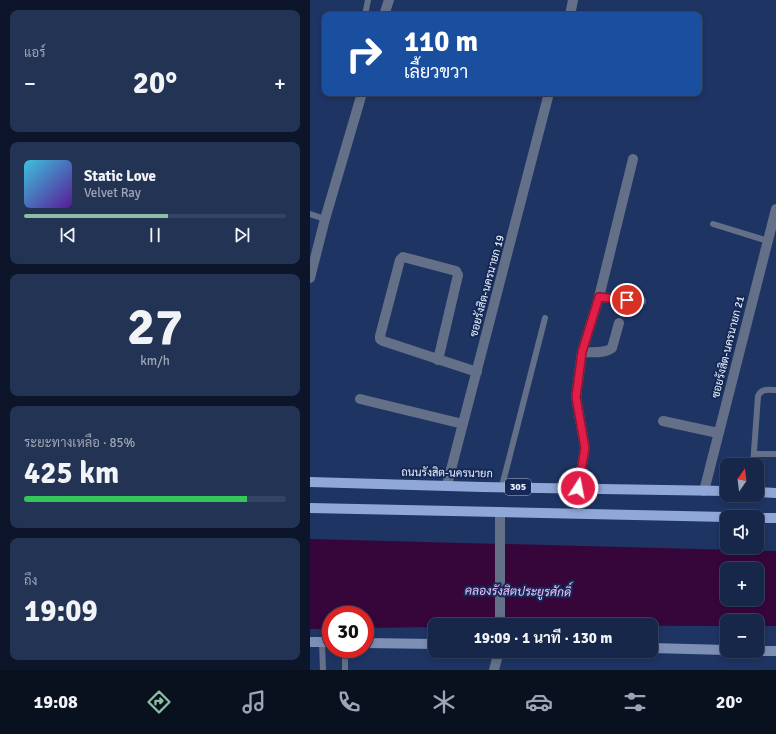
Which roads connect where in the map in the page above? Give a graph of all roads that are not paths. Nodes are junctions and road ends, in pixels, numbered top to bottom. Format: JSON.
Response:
{"nodes":[{"id":1,"x":368,"y":0,"type":"edge"},
{"id":2,"x":388,"y":0,"type":"edge"},
{"id":3,"x":573,"y":0,"type":"edge"},
{"id":4,"x":366,"y":12,"type":"edge"},
{"id":5,"x":385,"y":12,"type":"edge"},
{"id":6,"x":571,"y":12,"type":"edge"},
{"id":7,"x":361,"y":96,"type":"edge"},
{"id":8,"x":548,"y":96,"type":"edge"},
{"id":9,"x":632,"y":159,"type":"dead end"},
{"id":10,"x":776,"y":209,"type":"edge"},
{"id":11,"x":310,"y":214,"type":"edge"},
{"id":12,"x":326,"y":218,"type":"junction"},
{"id":13,"x":713,"y":224,"type":"dead end"},
{"id":14,"x":768,"y":240,"type":"junction"},
{"id":15,"x":310,"y":278,"type":"edge"},
{"id":16,"x":599,"y":297,"type":"junction"},
{"id":17,"x":641,"y":301,"type":"dead end"},
{"id":18,"x":545,"y":318,"type":"dead end"},
{"id":19,"x":619,"y":323,"type":"dead end"},
{"id":20,"x":582,"y":352,"type":"junction"},
{"id":21,"x":438,"y":360,"type":"junction"},
{"id":22,"x":477,"y":372,"type":"junction"},
{"id":23,"x":776,"y":390,"type":"edge"},
{"id":24,"x":360,"y":399,"type":"dead end"},
{"id":25,"x":663,"y":421,"type":"dead end"},
{"id":26,"x":463,"y":424,"type":"junction"},
{"id":27,"x":718,"y":434,"type":"junction"},
{"id":28,"x":754,"y":454,"type":"junction"},
{"id":29,"x":776,"y":454,"type":"edge"},
{"id":30,"x":754,"y":458,"type":"edge"},
{"id":31,"x":310,"y":482,"type":"edge"},
{"id":32,"x":447,"y":485,"type":"junction"},
{"id":33,"x":502,"y":486,"type":"junction"},
{"id":34,"x":578,"y":488,"type":"junction"},
{"id":35,"x":704,"y":491,"type":"junction"},
{"id":36,"x":720,"y":491,"type":"edge"},
{"id":37,"x":764,"y":492,"type":"edge"},
{"id":38,"x":776,"y":492,"type":"edge"},
{"id":39,"x":310,"y":508,"type":"edge"},
{"id":40,"x":500,"y":512,"type":"junction"},
{"id":41,"x":720,"y":517,"type":"edge"},
{"id":42,"x":764,"y":518,"type":"edge"},
{"id":43,"x":776,"y":518,"type":"edge"},
{"id":44,"x":500,"y":618,"type":"edge"},
{"id":45,"x":310,"y":642,"type":"edge"},
{"id":46,"x":322,"y":642,"type":"edge"},
{"id":47,"x":374,"y":643,"type":"edge"},
{"id":48,"x":428,"y":644,"type":"edge"},
{"id":49,"x":658,"y":648,"type":"edge"},
{"id":50,"x":720,"y":650,"type":"edge"},
{"id":51,"x":764,"y":651,"type":"edge"},
{"id":52,"x":776,"y":652,"type":"edge"},
{"id":53,"x":325,"y":658,"type":"edge"},
{"id":54,"x":345,"y":658,"type":"edge"},
{"id":55,"x":497,"y":658,"type":"edge"},
{"id":56,"x":323,"y":670,"type":"edge"},
{"id":57,"x":345,"y":670,"type":"edge"},
{"id":58,"x":494,"y":670,"type":"edge"}],
"edges":[{"from":1,"to":4,"type":"lane"},
{"from":2,"to":5,"type":"street"},
{"from":3,"to":6,"type":"street"},
{"from":7,"to":12,"type":"street"},
{"from":8,"to":22,"type":"street","name":"ซอยรังสิต-นครนายก 19"},
{"from":9,"to":16,"type":"street"},
{"from":10,"to":14,"type":"street","name":"ซอยรังสิต-นครนายก 21"},
{"from":11,"to":12,"type":"lane"},
{"from":12,"to":15,"type":"street"},
{"from":13,"to":14,"type":"lane"},
{"from":14,"to":27,"type":"street","name":"ซอยรังสิต-นครนายก 21"},
{"from":16,"to":17,"type":"street"},
{"from":16,"to":20,"type":"street"},
{"from":18,"to":33,"type":"lane"},
{"from":19,"to":20,"type":"street"},
{"from":20,"to":34,"type":"street"},
{"from":21,"to":21,"type":"street"},
{"from":21,"to":22,"type":"street"},
{"from":22,"to":26,"type":"street","name":"ซอยรังสิต-นครนายก 19"},
{"from":23,"to":28,"type":"lane"},
{"from":24,"to":26,"type":"street"},
{"from":25,"to":27,"type":"street"},
{"from":26,"to":32,"type":"street","name":"ซอยรังสิต-นครนายก 19"},
{"from":27,"to":35,"type":"street","name":"ซอยรังสิต-นครนายก 21"},
{"from":28,"to":29,"type":"lane"},
{"from":28,"to":30,"type":"lane"},
{"from":31,"to":32,"type":"main road","name":"ถนนรังสิต-นครนายก","number":"305"},
{"from":32,"to":33,"type":"main road","name":"ถนนรังสิต-นครนายก","number":"305"},
{"from":33,"to":34,"type":"main road","name":"ถนนรังสิต-นครนายก","number":"305"},
{"from":34,"to":35,"type":"main road","name":"ถนนรังสิต-นครนายก","number":"305"},
{"from":35,"to":36,"type":"main road","name":"ถนนรังสิต-นครนายก","number":"305"},
{"from":37,"to":38,"type":"main road"},
{"from":39,"to":40,"type":"main road"},
{"from":40,"to":41,"type":"main road"},
{"from":40,"to":44,"type":"street"},
{"from":42,"to":43,"type":"main road"},
{"from":45,"to":46,"type":"street"},
{"from":47,"to":48,"type":"street"},
{"from":49,"to":50,"type":"street"},
{"from":51,"to":52,"type":"street"},
{"from":53,"to":56,"type":"lane"},
{"from":54,"to":57,"type":"lane"},
{"from":55,"to":58,"type":"street"}]}
